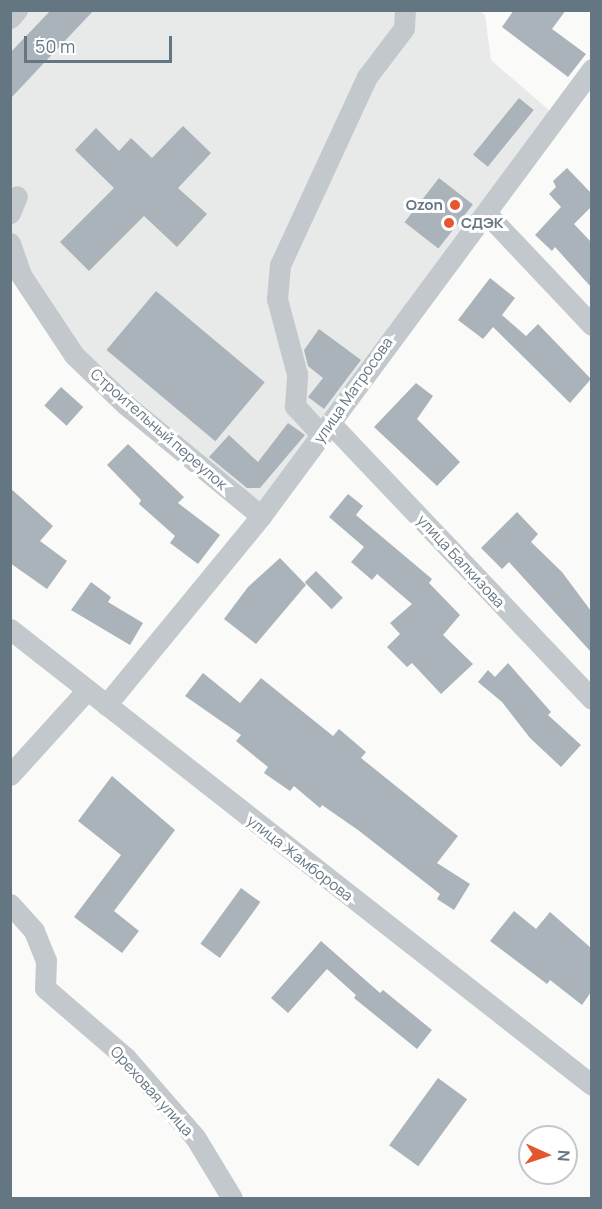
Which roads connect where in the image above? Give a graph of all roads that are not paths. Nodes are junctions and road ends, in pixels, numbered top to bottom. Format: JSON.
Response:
{"nodes":[{"id":1,"x":17,"y":10,"type":"edge"},
{"id":2,"x":405,"y":10,"type":"edge"},
{"id":3,"x":10,"y":18,"type":"edge"},
{"id":4,"x":591,"y":69,"type":"edge"},
{"id":5,"x":487,"y":214,"type":"junction"},
{"id":6,"x":10,"y":243,"type":"edge"},
{"id":7,"x":591,"y":326,"type":"edge"},
{"id":8,"x":327,"y":429,"type":"junction"},
{"id":9,"x":261,"y":516,"type":"junction"},
{"id":10,"x":10,"y":629,"type":"edge"},
{"id":11,"x":87,"y":690,"type":"junction"},
{"id":12,"x":591,"y":699,"type":"edge"},
{"id":13,"x":106,"y":705,"type":"junction"},
{"id":14,"x":10,"y":775,"type":"edge"},
{"id":15,"x":10,"y":904,"type":"edge"},
{"id":16,"x":591,"y":1085,"type":"edge"},
{"id":17,"x":232,"y":1198,"type":"edge"}],
"edges":[{"from":1,"to":3,"type":"street"},
{"from":2,"to":8,"type":"street","name":"улица Балкизова"},
{"from":4,"to":5,"type":"street","name":"улица Матросова"},
{"from":5,"to":7,"type":"street"},
{"from":5,"to":8,"type":"street","name":"улица Матросова"},
{"from":6,"to":9,"type":"street","name":"Строительный переулок"},
{"from":8,"to":9,"type":"street","name":"улица Матросова"},
{"from":8,"to":12,"type":"street","name":"улица Балкизова"},
{"from":9,"to":13,"type":"street","name":"улица Матросова"},
{"from":10,"to":11,"type":"street","name":"улица Жамборова"},
{"from":11,"to":13,"type":"street","name":"улица Жамборова"},
{"from":11,"to":14,"type":"street"},
{"from":13,"to":16,"type":"street","name":"улица Жамборова"},
{"from":15,"to":17,"type":"street","name":"Ореховая улица"}]}
